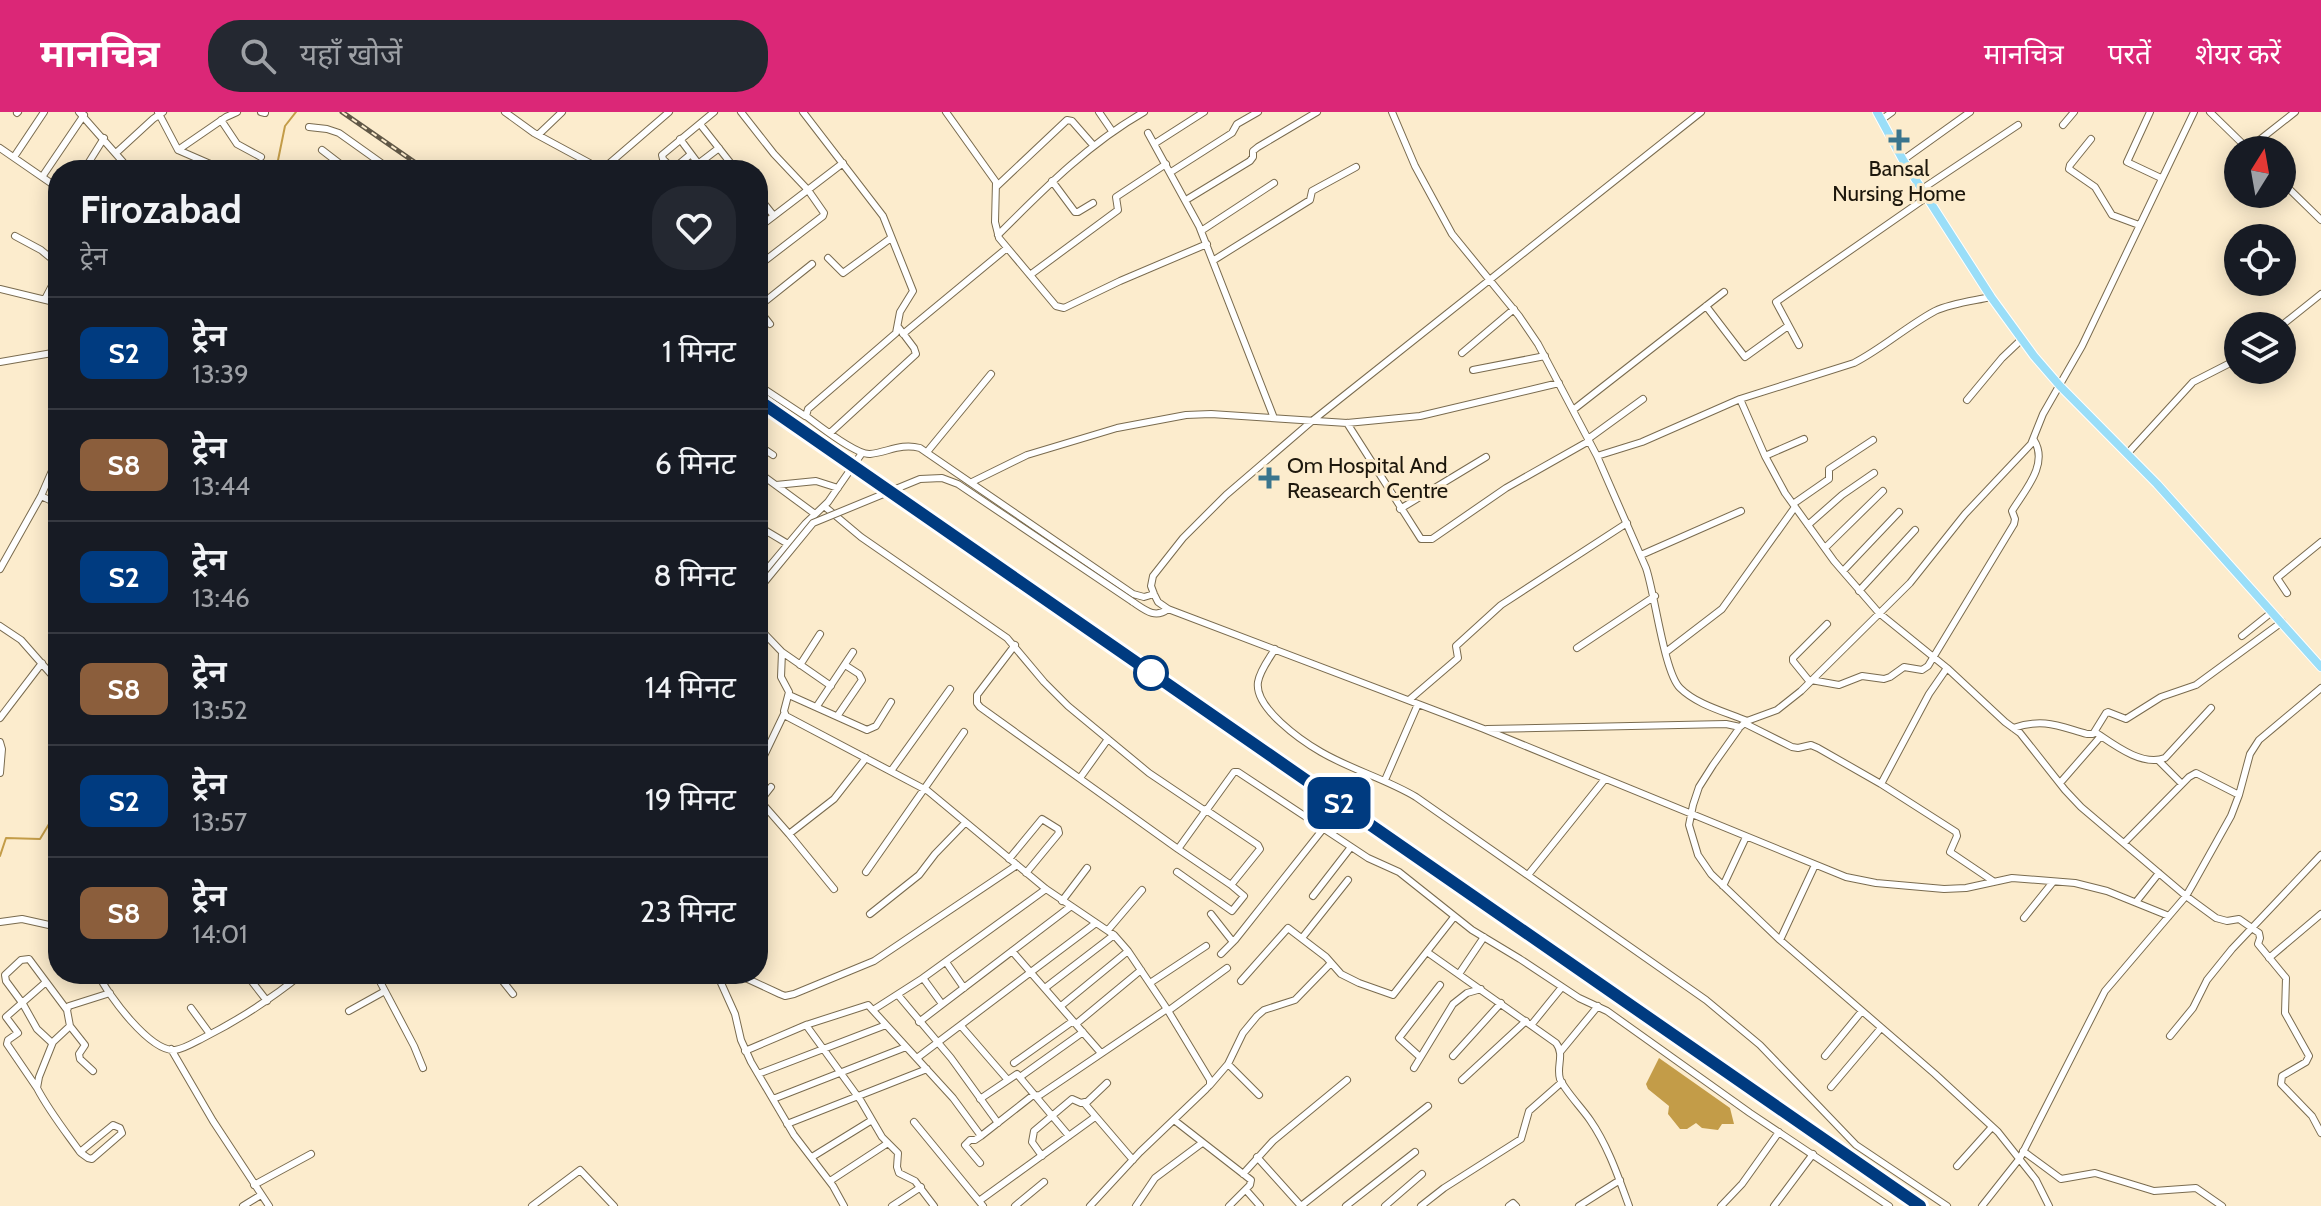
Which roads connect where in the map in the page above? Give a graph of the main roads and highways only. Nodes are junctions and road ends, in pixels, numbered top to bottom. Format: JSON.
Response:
{"nodes":[{"id":1,"x":1879,"y":116,"type":"edge"},
{"id":2,"x":2321,"y":667,"type":"edge"}],
"edges":[{"from":1,"to":2,"type":"main road"}]}
